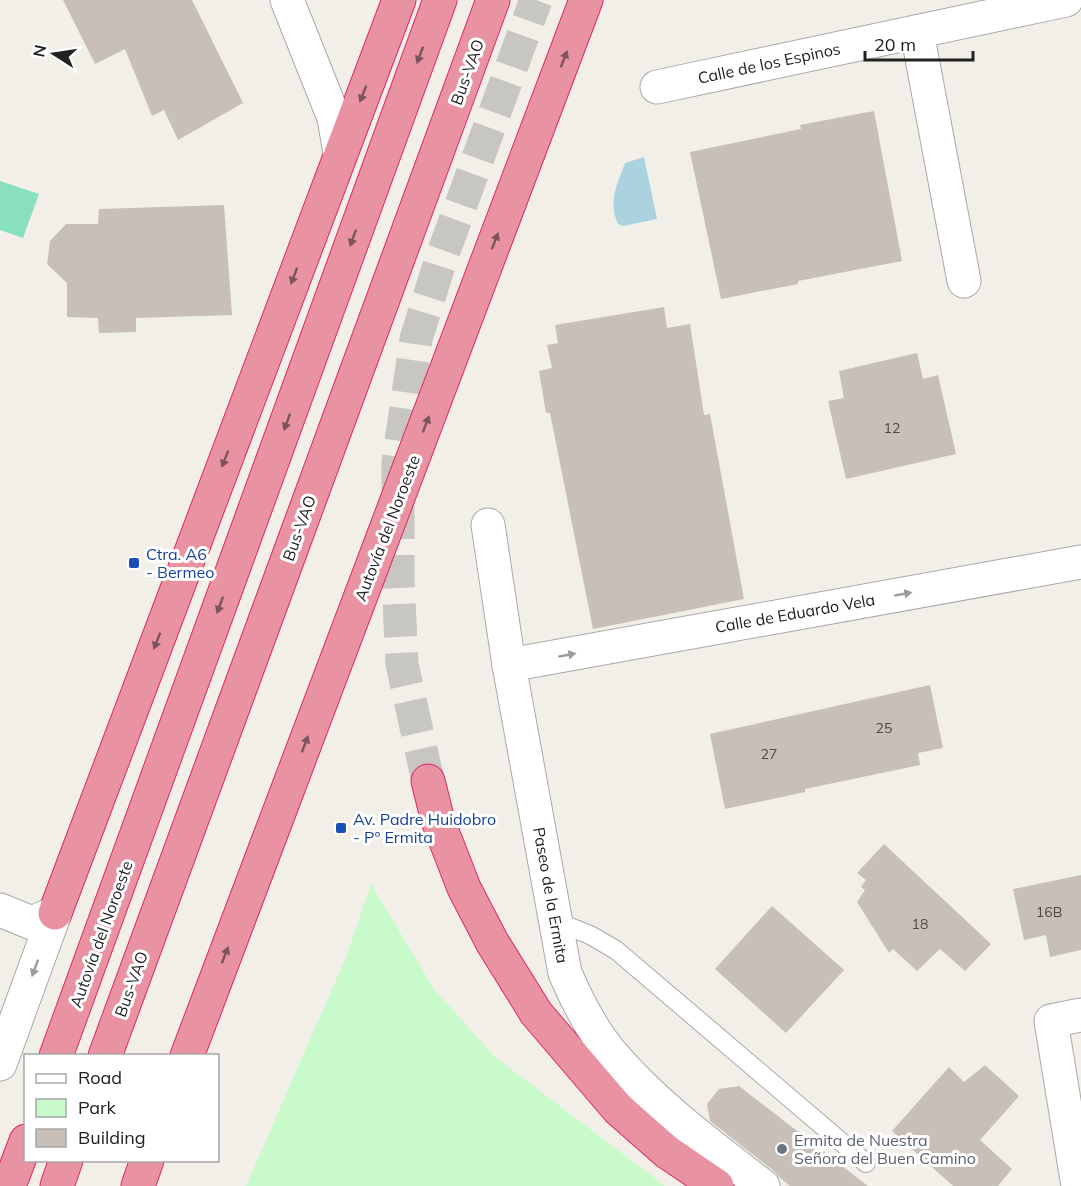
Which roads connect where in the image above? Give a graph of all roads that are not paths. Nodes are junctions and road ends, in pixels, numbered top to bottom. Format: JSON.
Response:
{"nodes":[{"id":1,"x":287,"y":0,"type":"edge"},
{"id":2,"x":399,"y":0,"type":"edge"},
{"id":3,"x":440,"y":0,"type":"edge"},
{"id":4,"x":493,"y":0,"type":"edge"},
{"id":5,"x":586,"y":0,"type":"edge"},
{"id":6,"x":1066,"y":0,"type":"edge"},
{"id":7,"x":917,"y":32,"type":"junction"},
{"id":8,"x":657,"y":87,"type":"dead end"},
{"id":9,"x":340,"y":153,"type":"junction"},
{"id":10,"x":964,"y":281,"type":"dead end"},
{"id":11,"x":488,"y":525,"type":"dead end"},
{"id":12,"x":1081,"y":562,"type":"edge"},
{"id":13,"x":509,"y":665,"type":"junction"},
{"id":14,"x":428,"y":782,"type":"tunnel mouth"},
{"id":15,"x":0,"y":910,"type":"edge"},
{"id":16,"x":55,"y":913,"type":"junction"},
{"id":17,"x":555,"y":921,"type":"junction"},
{"id":18,"x":1081,"y":1015,"type":"edge"},
{"id":19,"x":57,"y":1054,"type":"edge"},
{"id":20,"x":106,"y":1054,"type":"edge"},
{"id":21,"x":188,"y":1054,"type":"edge"},
{"id":22,"x":0,"y":1064,"type":"edge"},
{"id":23,"x":24,"y":1146,"type":"edge"},
{"id":24,"x":66,"y":1162,"type":"edge"},
{"id":25,"x":147,"y":1162,"type":"edge"},
{"id":26,"x":866,"y":1163,"type":"dead end"},
{"id":27,"x":9,"y":1186,"type":"edge"},
{"id":28,"x":57,"y":1186,"type":"edge"},
{"id":29,"x":138,"y":1186,"type":"edge"},
{"id":30,"x":717,"y":1186,"type":"edge"},
{"id":31,"x":763,"y":1186,"type":"edge"},
{"id":32,"x":1078,"y":1186,"type":"edge"}],
"edges":[{"from":1,"to":9,"type":"street"},
{"from":2,"to":9,"type":"highway","one_way":true},
{"from":3,"to":19,"type":"highway","name":"Autovía del Noroeste","one_way":true},
{"from":4,"to":20,"type":"highway","name":"Bus-VAO"},
{"from":21,"to":5,"type":"highway","name":"Autovía del Noroeste","one_way":true},
{"from":6,"to":7,"type":"street","name":"Calle de los Espinos"},
{"from":7,"to":8,"type":"street","name":"Calle de los Espinos"},
{"from":7,"to":10,"type":"street"},
{"from":9,"to":16,"type":"highway","one_way":true},
{"from":11,"to":13,"type":"street","name":"Paseo de la Ermita"},
{"from":13,"to":12,"type":"street","name":"Calle de Eduardo Vela","one_way":true},
{"from":13,"to":17,"type":"street","name":"Paseo de la Ermita"},
{"from":14,"to":30,"type":"highway"},
{"from":15,"to":16,"type":"street"},
{"from":16,"to":22,"type":"street","one_way":true},
{"from":17,"to":26,"type":"lane"},
{"from":17,"to":31,"type":"street","name":"Paseo de la Ermita"},
{"from":18,"to":32,"type":"street"},
{"from":23,"to":27,"type":"highway"},
{"from":24,"to":28,"type":"highway"},
{"from":25,"to":29,"type":"highway"}]}
